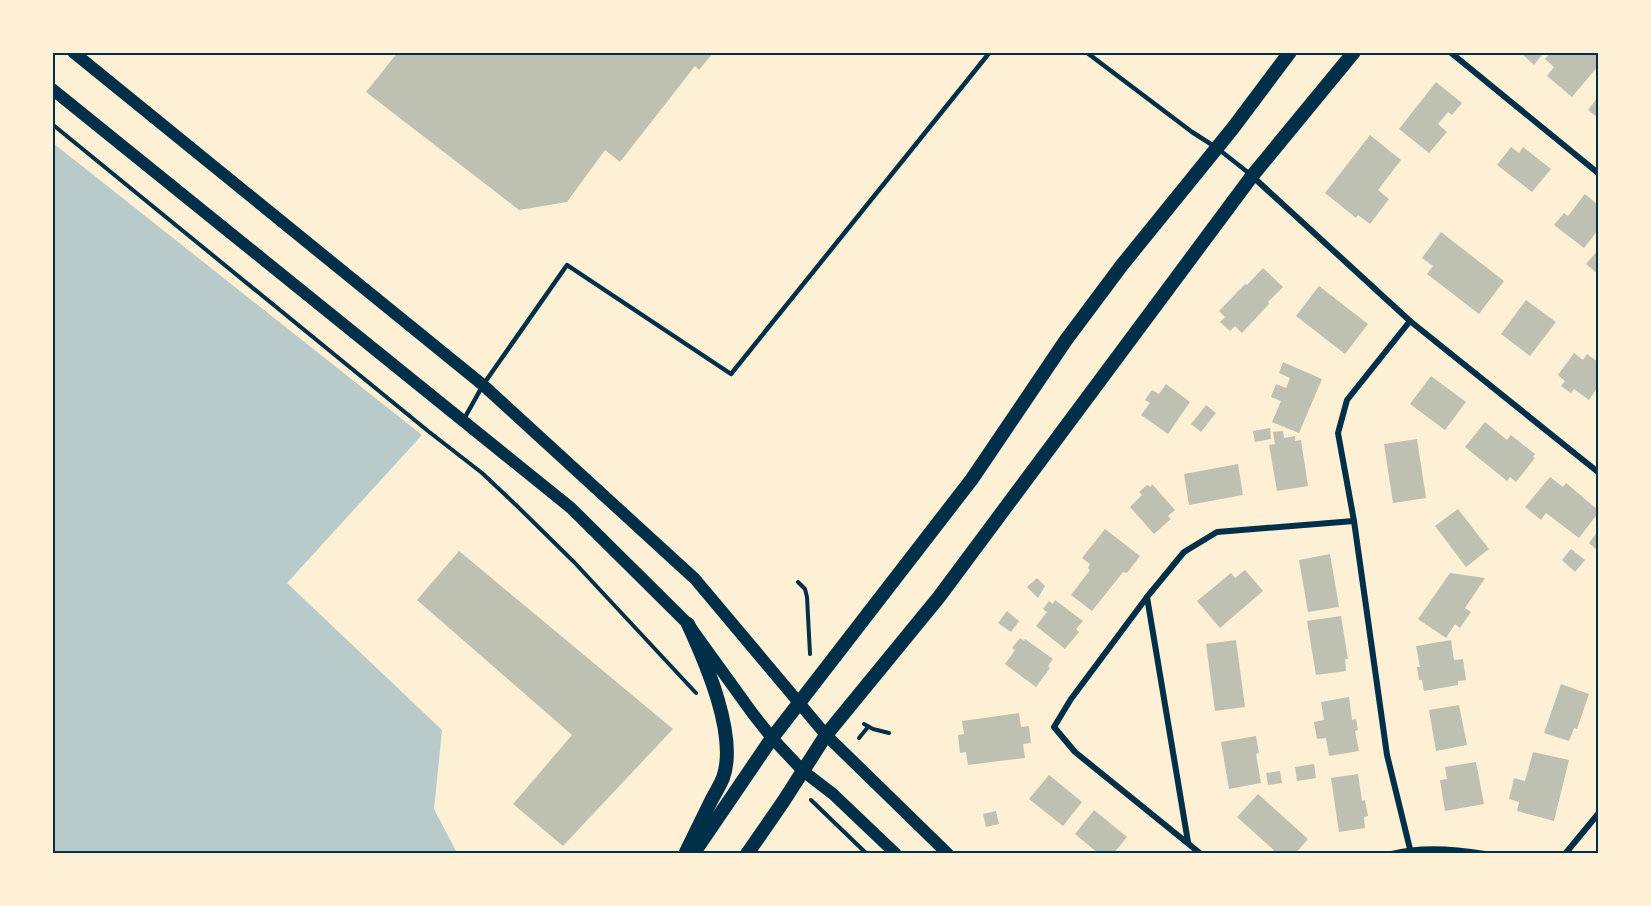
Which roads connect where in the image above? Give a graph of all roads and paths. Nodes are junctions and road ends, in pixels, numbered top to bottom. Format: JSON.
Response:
{"nodes":[{"id":1,"x":73,"y":52,"type":"edge"},
{"id":2,"x":990,"y":52,"type":"edge"},
{"id":3,"x":1086,"y":52,"type":"edge"},
{"id":4,"x":1290,"y":52,"type":"edge"},
{"id":5,"x":1354,"y":52,"type":"edge"},
{"id":6,"x":1450,"y":52,"type":"edge"},
{"id":7,"x":52,"y":89,"type":"edge"},
{"id":8,"x":52,"y":124,"type":"edge"},
{"id":9,"x":1217,"y":148,"type":"junction"},
{"id":10,"x":1599,"y":173,"type":"edge"},
{"id":11,"x":1252,"y":176,"type":"junction"},
{"id":12,"x":1410,"y":321,"type":"junction"},
{"id":13,"x":483,"y":385,"type":"junction"},
{"id":14,"x":463,"y":421,"type":"junction"},
{"id":15,"x":1599,"y":472,"type":"edge"},
{"id":16,"x":1354,"y":520,"type":"junction"},
{"id":17,"x":798,"y":582,"type":"dead end"},
{"id":18,"x":1147,"y":597,"type":"junction"},
{"id":19,"x":688,"y":624,"type":"junction"},
{"id":20,"x":810,"y":654,"type":"dead end"},
{"id":21,"x":698,"y":695,"type":"dead end"},
{"id":22,"x":798,"y":703,"type":"junction"},
{"id":23,"x":889,"y":733,"type":"dead end"},
{"id":24,"x":826,"y":735,"type":"junction"},
{"id":25,"x":772,"y":738,"type":"junction"},
{"id":26,"x":859,"y":738,"type":"dead end"},
{"id":27,"x":803,"y":771,"type":"junction"},
{"id":28,"x":1599,"y":814,"type":"edge"},
{"id":29,"x":836,"y":823,"type":"dead end"},
{"id":30,"x":1188,"y":842,"type":"junction"},
{"id":31,"x":1410,"y":849,"type":"junction"},
{"id":32,"x":685,"y":854,"type":"edge"},
{"id":33,"x":693,"y":854,"type":"edge"},
{"id":34,"x":747,"y":854,"type":"edge"},
{"id":35,"x":867,"y":854,"type":"edge"},
{"id":36,"x":896,"y":854,"type":"edge"},
{"id":37,"x":948,"y":854,"type":"edge"},
{"id":38,"x":1201,"y":854,"type":"edge"},
{"id":39,"x":1392,"y":854,"type":"edge"},
{"id":40,"x":1485,"y":854,"type":"edge"},
{"id":41,"x":1565,"y":854,"type":"edge"}],
"edges":[{"from":1,"to":13,"type":"main road"},
{"from":2,"to":13,"type":"lane"},
{"from":3,"to":9,"type":"lane"},
{"from":4,"to":9,"type":"main road"},
{"from":5,"to":11,"type":"main road"},
{"from":6,"to":10,"type":"street"},
{"from":7,"to":14,"type":"main road"},
{"from":8,"to":21,"type":"path"},
{"from":9,"to":11,"type":"lane"},
{"from":9,"to":22,"type":"main road"},
{"from":11,"to":12,"type":"street"},
{"from":11,"to":24,"type":"main road"},
{"from":12,"to":15,"type":"street"},
{"from":12,"to":16,"type":"street"},
{"from":13,"to":14,"type":"lane"},
{"from":13,"to":22,"type":"main road"},
{"from":14,"to":19,"type":"main road"},
{"from":16,"to":18,"type":"street"},
{"from":16,"to":31,"type":"street"},
{"from":17,"to":20,"type":"path"},
{"from":18,"to":30,"type":"street"},
{"from":18,"to":30,"type":"street"},
{"from":19,"to":25,"type":"main road"},
{"from":19,"to":32,"type":"main road"},
{"from":22,"to":24,"type":"main road"},
{"from":22,"to":25,"type":"main road"},
{"from":23,"to":26,"type":"path"},
{"from":24,"to":27,"type":"main road"},
{"from":24,"to":37,"type":"main road"},
{"from":25,"to":27,"type":"main road"},
{"from":25,"to":33,"type":"main road"},
{"from":27,"to":34,"type":"main road"},
{"from":27,"to":36,"type":"main road"},
{"from":28,"to":41,"type":"street"},
{"from":29,"to":35,"type":"path"},
{"from":30,"to":38,"type":"street"},
{"from":31,"to":39,"type":"street"},
{"from":31,"to":40,"type":"street"}]}
